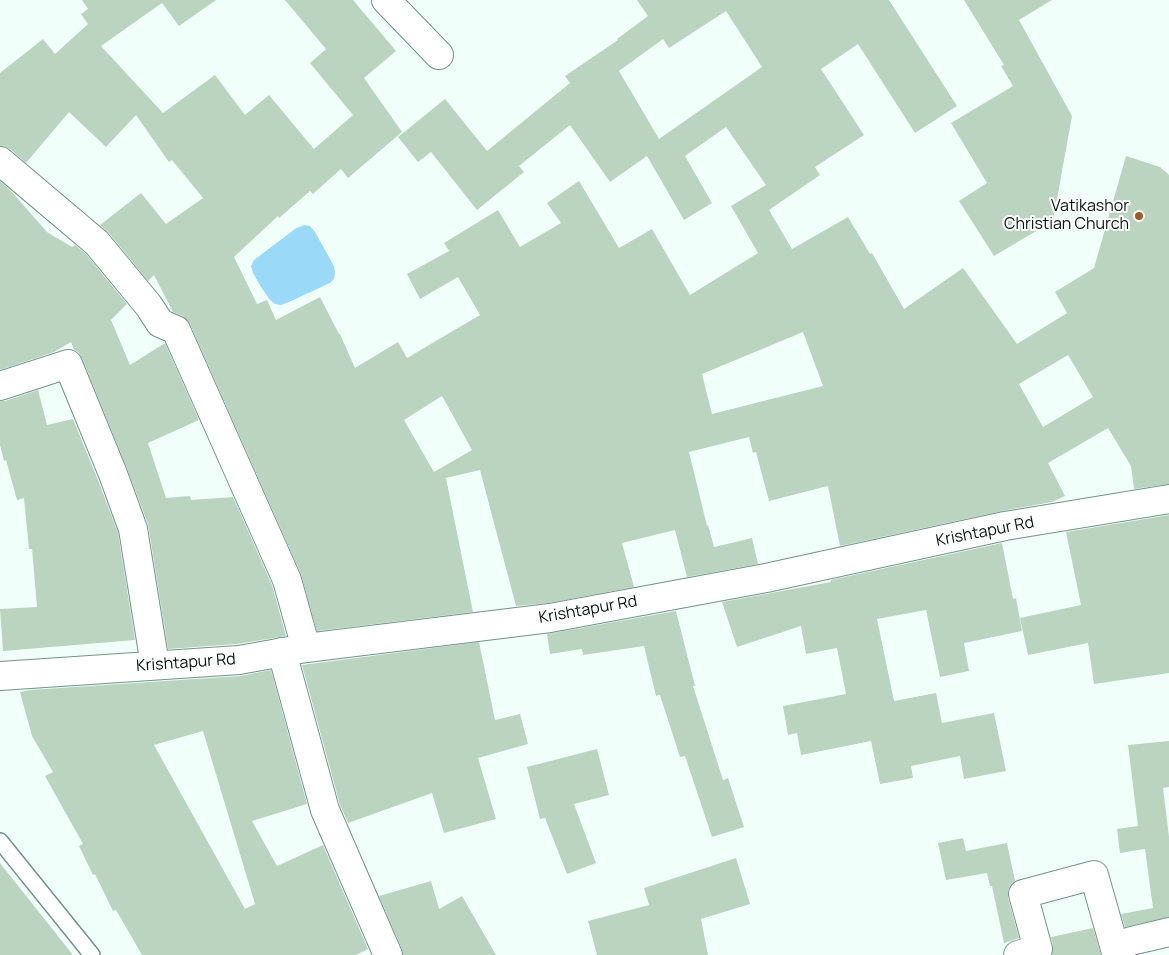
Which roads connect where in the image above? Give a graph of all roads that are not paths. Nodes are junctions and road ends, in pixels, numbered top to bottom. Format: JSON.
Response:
{"nodes":[{"id":1,"x":386,"y":0,"type":"edge"},
{"id":2,"x":439,"y":55,"type":"dead end"},
{"id":3,"x":0,"y":161,"type":"edge"},
{"id":4,"x":0,"y":386,"type":"edge"},
{"id":5,"x":1169,"y":499,"type":"edge"},
{"id":6,"x":294,"y":650,"type":"junction"},
{"id":7,"x":155,"y":665,"type":"junction"},
{"id":8,"x":0,"y":676,"type":"edge"},
{"id":9,"x":0,"y":841,"type":"edge"},
{"id":10,"x":1169,"y":932,"type":"edge"},
{"id":11,"x":1116,"y":952,"type":"edge"},
{"id":12,"x":92,"y":955,"type":"edge"},
{"id":13,"x":388,"y":955,"type":"edge"},
{"id":14,"x":1018,"y":955,"type":"edge"}],
"edges":[{"from":1,"to":2,"type":"street"},
{"from":3,"to":6,"type":"street"},
{"from":4,"to":7,"type":"street"},
{"from":5,"to":6,"type":"street","name":"Krishtapur Rd"},
{"from":6,"to":7,"type":"street","name":"Krishtapur Rd"},
{"from":6,"to":13,"type":"street"},
{"from":7,"to":8,"type":"street","name":"Krishtapur Rd"},
{"from":9,"to":12,"type":"lane"},
{"from":10,"to":11,"type":"street"},
{"from":11,"to":14,"type":"street"}]}
